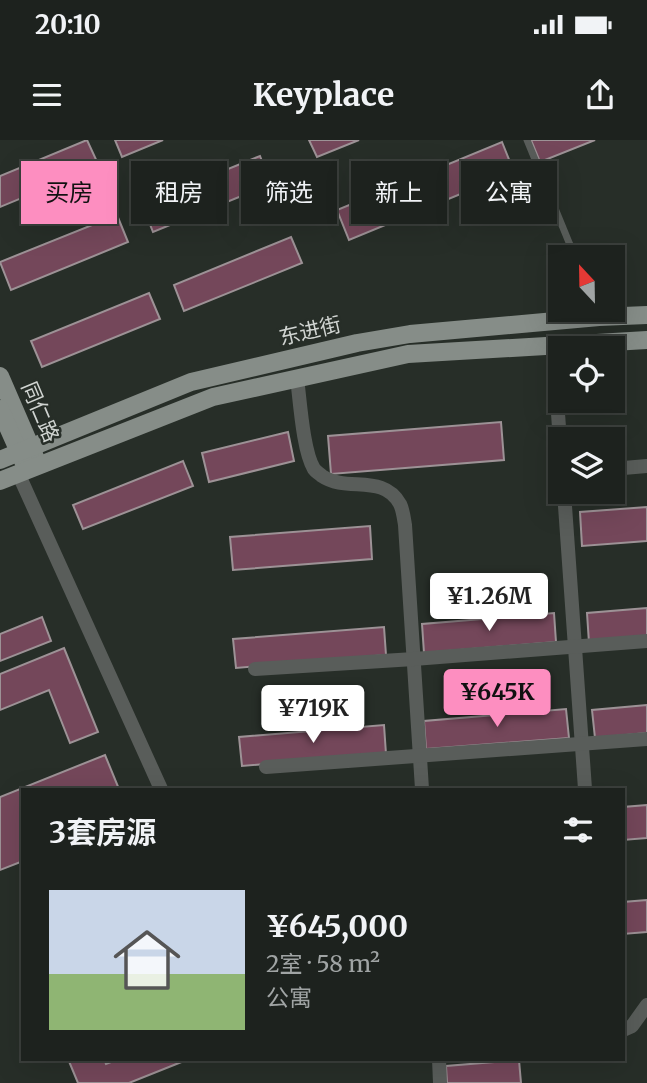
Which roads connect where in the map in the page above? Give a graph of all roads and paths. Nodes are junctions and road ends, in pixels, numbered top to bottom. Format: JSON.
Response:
{"nodes":[{"id":1,"x":527,"y":140,"type":"edge"},
{"id":2,"x":570,"y":245,"type":"edge"},
{"id":3,"x":625,"y":314,"type":"edge"},
{"id":4,"x":647,"y":315,"type":"edge"},
{"id":5,"x":548,"y":319,"type":"edge"},
{"id":6,"x":647,"y":340,"type":"edge"},
{"id":7,"x":625,"y":341,"type":"edge"},
{"id":8,"x":548,"y":345,"type":"edge"},
{"id":9,"x":0,"y":376,"type":"edge"},
{"id":10,"x":297,"y":378,"type":"junction"},
{"id":11,"x":0,"y":409,"type":"edge"},
{"id":12,"x":24,"y":450,"type":"junction"},
{"id":13,"x":0,"y":460,"type":"edge"},
{"id":14,"x":647,"y":466,"type":"edge"},
{"id":15,"x":625,"y":468,"type":"edge"},
{"id":16,"x":28,"y":470,"type":"junction"},
{"id":17,"x":0,"y":481,"type":"edge"},
{"id":18,"x":565,"y":504,"type":"edge"},
{"id":19,"x":647,"y":641,"type":"edge"},
{"id":20,"x":575,"y":646,"type":"junction"},
{"id":21,"x":414,"y":659,"type":"junction"},
{"id":22,"x":255,"y":669,"type":"dead end"},
{"id":23,"x":647,"y":739,"type":"edge"},
{"id":24,"x":583,"y":743,"type":"junction"},
{"id":25,"x":420,"y":755,"type":"junction"},
{"id":26,"x":266,"y":767,"type":"dead end"},
{"id":27,"x":160,"y":788,"type":"edge"},
{"id":28,"x":422,"y":788,"type":"edge"},
{"id":29,"x":585,"y":788,"type":"edge"},
{"id":30,"x":647,"y":1005,"type":"edge"},
{"id":31,"x":625,"y":1029,"type":"edge"},
{"id":32,"x":439,"y":1061,"type":"edge"},
{"id":33,"x":440,"y":1083,"type":"edge"}],
"edges":[{"from":1,"to":2,"type":"lane"},
{"from":3,"to":4,"type":"main road","name":"东进街"},
{"from":5,"to":12,"type":"main road","name":"东进街"},
{"from":6,"to":7,"type":"main road","name":"东进街"},
{"from":8,"to":10,"type":"main road","name":"东进街"},
{"from":9,"to":12,"type":"main road","name":"同仁路"},
{"from":10,"to":16,"type":"main road","name":"东进街"},
{"from":10,"to":21,"type":"street"},
{"from":11,"to":12,"type":"main road","name":"同仁路"},
{"from":12,"to":13,"type":"main road","name":"东进街"},
{"from":12,"to":16,"type":"main road","name":"同仁路"},
{"from":14,"to":15,"type":"street"},
{"from":16,"to":17,"type":"main road","name":"东进街"},
{"from":16,"to":27,"type":"street"},
{"from":18,"to":20,"type":"street"},
{"from":19,"to":20,"type":"street"},
{"from":20,"to":21,"type":"street"},
{"from":20,"to":24,"type":"street"},
{"from":21,"to":22,"type":"street"},
{"from":21,"to":25,"type":"street"},
{"from":23,"to":24,"type":"street"},
{"from":24,"to":25,"type":"street"},
{"from":24,"to":29,"type":"street"},
{"from":25,"to":26,"type":"street"},
{"from":25,"to":28,"type":"street"},
{"from":30,"to":31,"type":"street"},
{"from":32,"to":33,"type":"street"}]}
